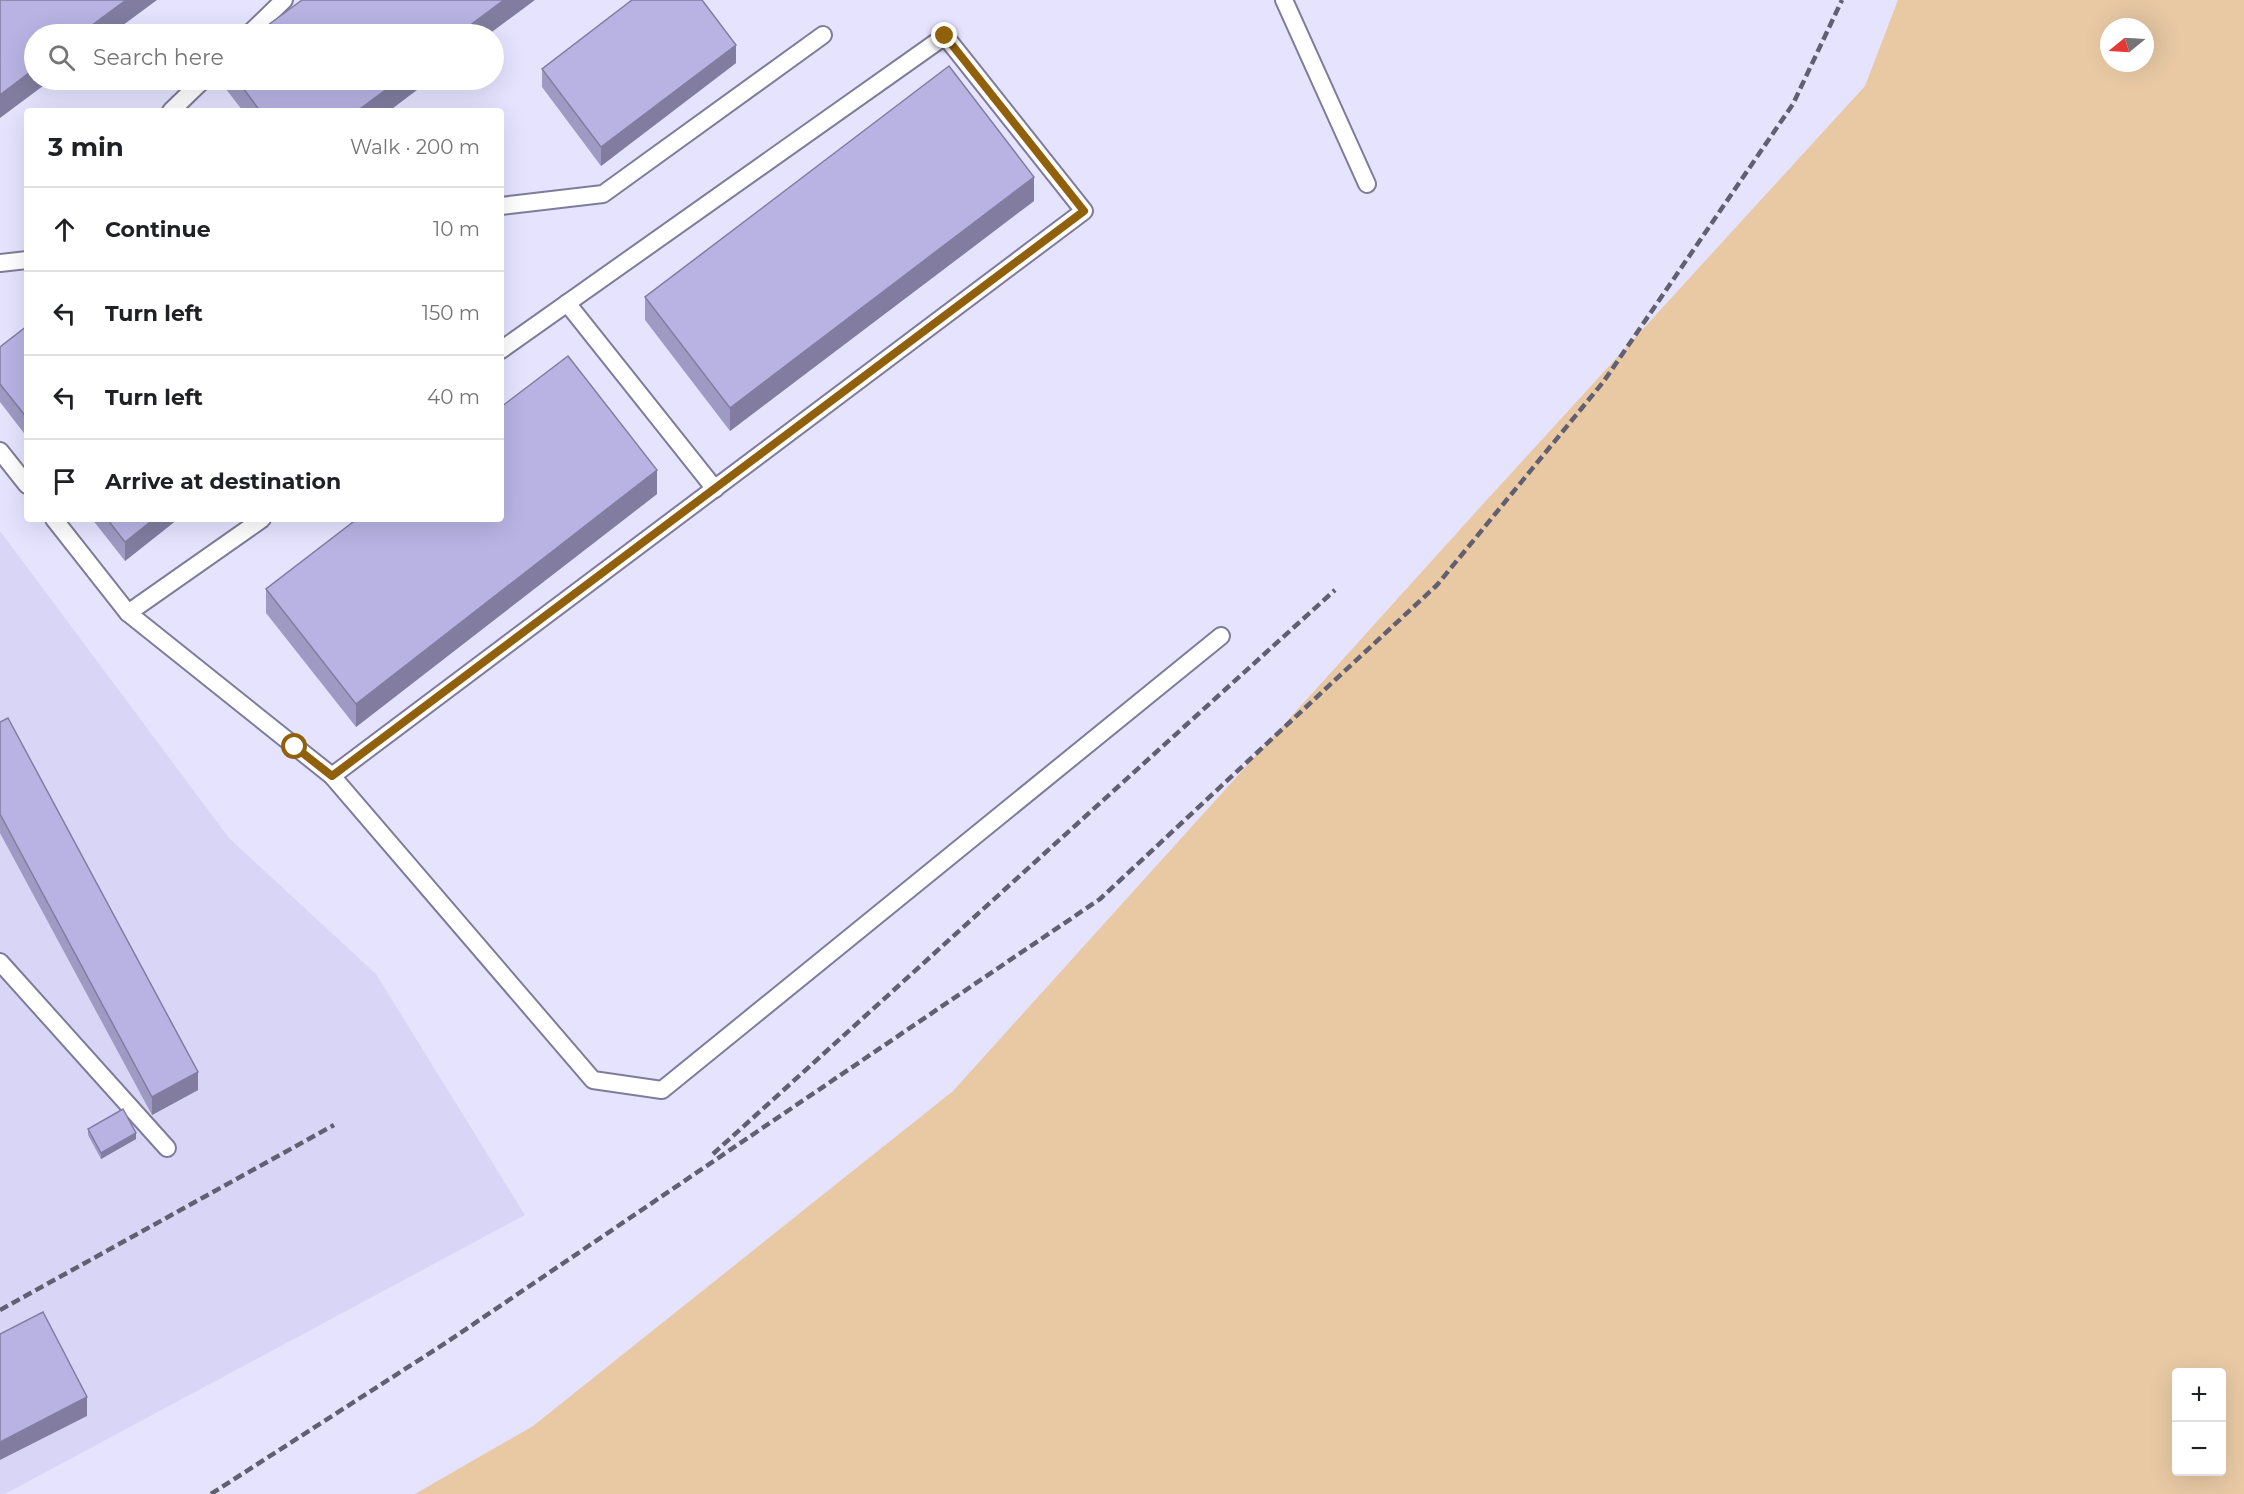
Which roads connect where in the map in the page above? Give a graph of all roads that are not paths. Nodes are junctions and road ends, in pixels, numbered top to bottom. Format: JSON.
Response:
{"nodes":[{"id":1,"x":284,"y":0,"type":"edge"},
{"id":2,"x":1284,"y":0,"type":"edge"},
{"id":3,"x":259,"y":24,"type":"edge"},
{"id":4,"x":823,"y":35,"type":"dead end"},
{"id":5,"x":193,"y":90,"type":"edge"},
{"id":6,"x":174,"y":108,"type":"edge"},
{"id":7,"x":1366,"y":184,"type":"dead end"},
{"id":8,"x":504,"y":206,"type":"edge"},
{"id":9,"x":567,"y":303,"type":"junction"},
{"id":10,"x":504,"y":348,"type":"edge"},
{"id":11,"x":0,"y":451,"type":"edge"},
{"id":12,"x":24,"y":481,"type":"edge"},
{"id":13,"x":715,"y":489,"type":"junction"},
{"id":14,"x":56,"y":522,"type":"edge"},
{"id":15,"x":258,"y":522,"type":"edge"},
{"id":16,"x":128,"y":614,"type":"junction"},
{"id":17,"x":1221,"y":636,"type":"dead end"},
{"id":18,"x":332,"y":776,"type":"junction"},
{"id":19,"x":0,"y":962,"type":"edge"},
{"id":20,"x":167,"y":1148,"type":"dead end"}],
"edges":[{"from":1,"to":3,"type":"lane"},
{"from":2,"to":7,"type":"lane"},
{"from":4,"to":8,"type":"lane"},
{"from":5,"to":6,"type":"lane"},
{"from":9,"to":10,"type":"lane"},
{"from":9,"to":13,"type":"lane"},
{"from":9,"to":13,"type":"lane"},
{"from":11,"to":12,"type":"lane"},
{"from":13,"to":18,"type":"lane"},
{"from":14,"to":16,"type":"lane"},
{"from":15,"to":16,"type":"lane"},
{"from":16,"to":18,"type":"lane"},
{"from":17,"to":18,"type":"lane"},
{"from":19,"to":20,"type":"lane"}]}
